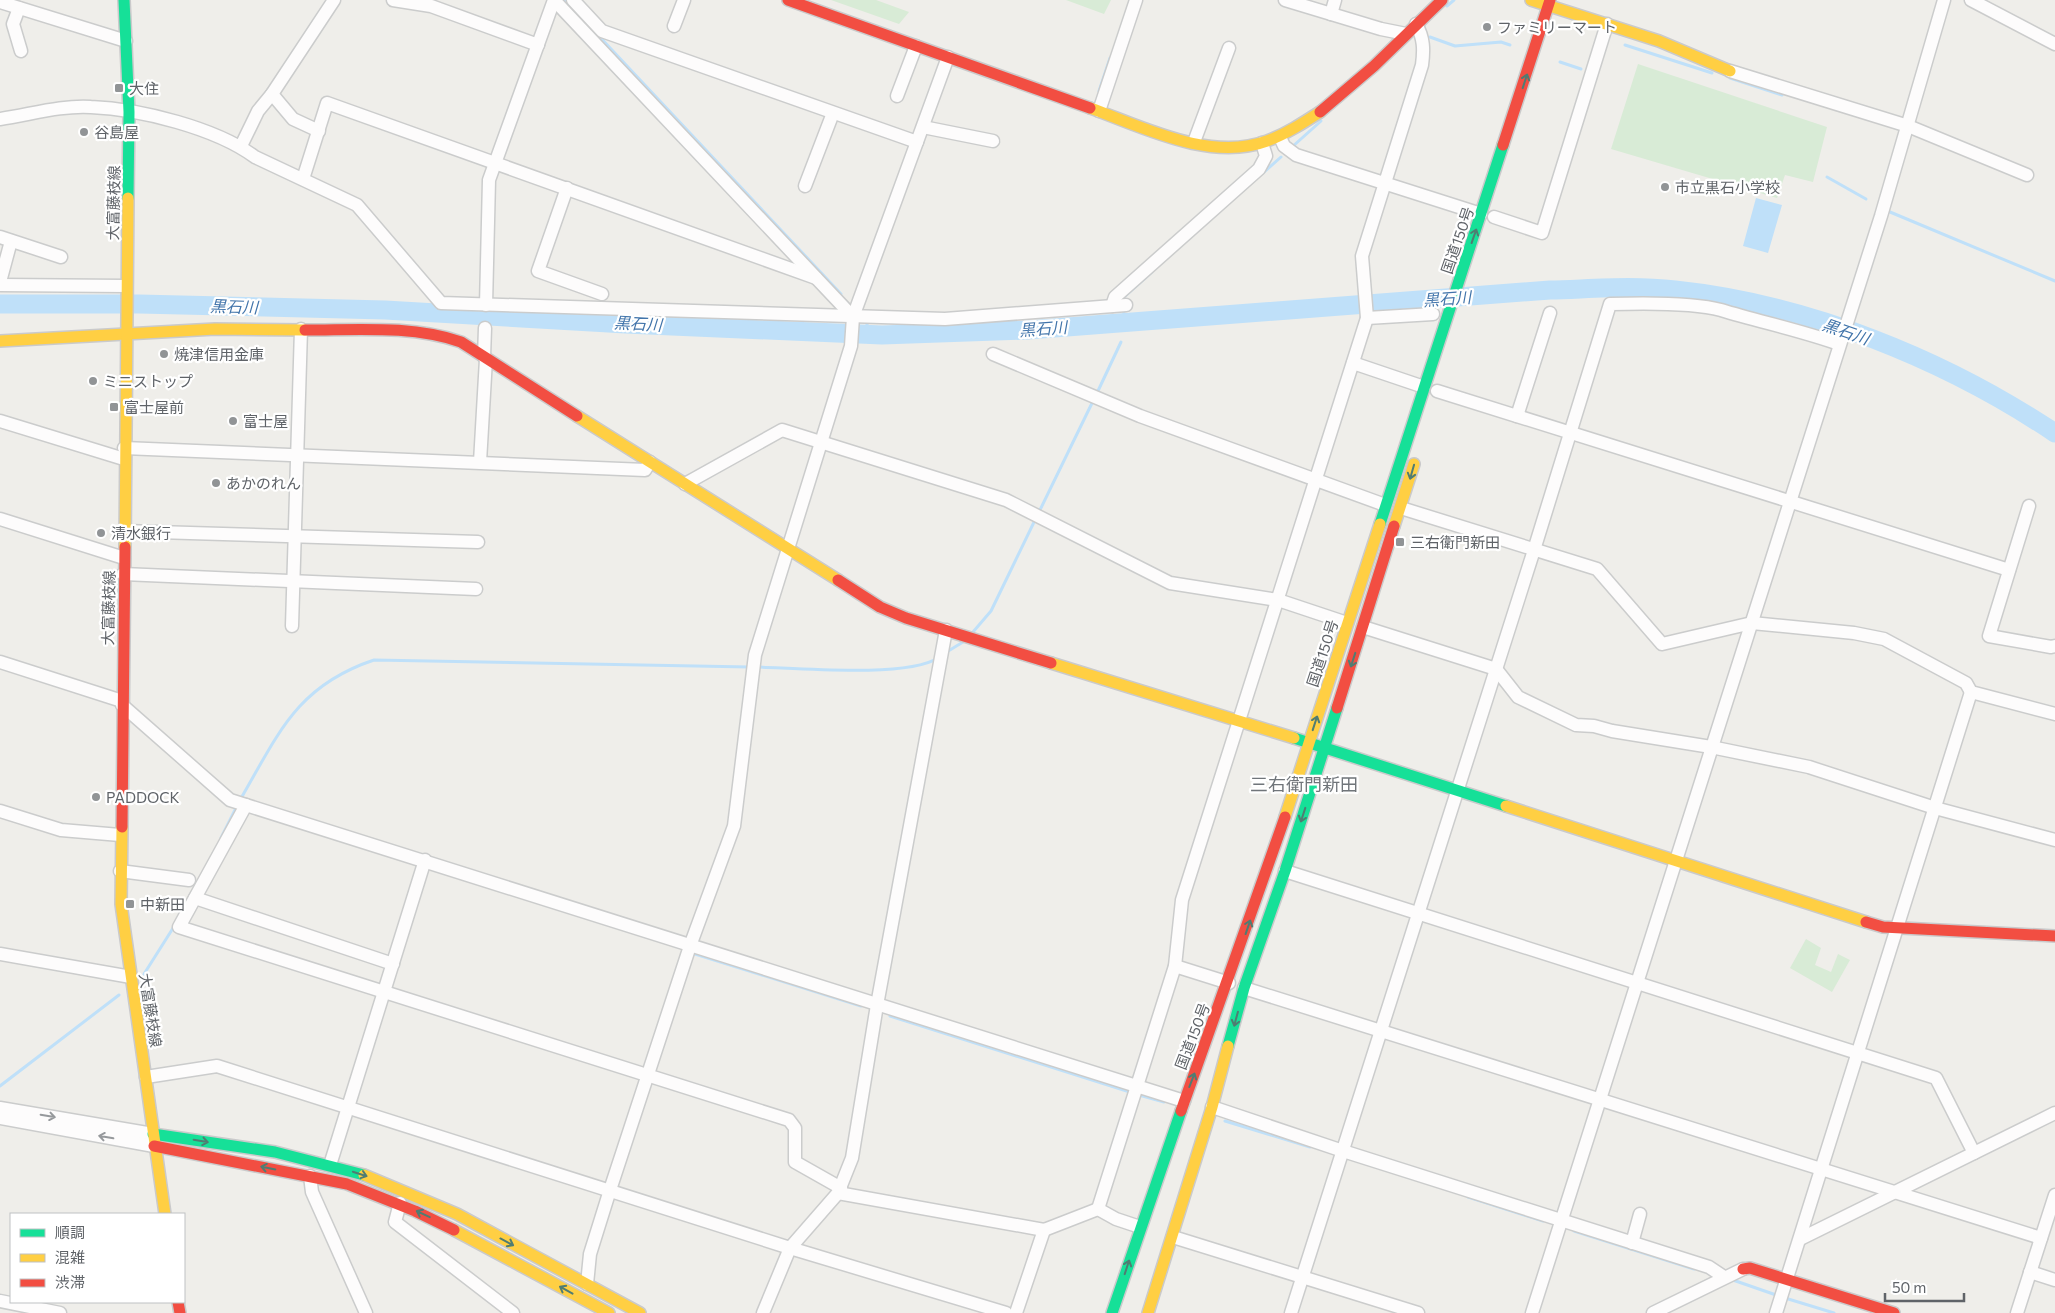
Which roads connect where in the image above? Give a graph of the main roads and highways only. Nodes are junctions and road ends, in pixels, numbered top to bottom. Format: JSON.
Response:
{"nodes":[{"id":1,"x":124,"y":0,"type":"edge"},
{"id":2,"x":788,"y":0,"type":"edge"},
{"id":3,"x":1442,"y":0,"type":"edge"},
{"id":4,"x":1531,"y":0,"type":"edge"},
{"id":5,"x":1550,"y":3,"type":"edge"},
{"id":6,"x":1562,"y":10,"type":"edge"},
{"id":7,"x":1730,"y":71,"type":"road end"},
{"id":8,"x":126,"y":334,"type":"junction"},
{"id":9,"x":0,"y":341,"type":"edge"},
{"id":10,"x":1418,"y":449,"type":"dead end"},
{"id":11,"x":1309,"y":743,"type":"junction"},
{"id":12,"x":1325,"y":748,"type":"junction"},
{"id":13,"x":2055,"y":936,"type":"edge"},
{"id":14,"x":153,"y":1140,"type":"junction"},
{"id":15,"x":165,"y":1213,"type":"edge"},
{"id":16,"x":1743,"y":1269,"type":"road end"},
{"id":17,"x":609,"y":1313,"type":"edge"},
{"id":18,"x":640,"y":1313,"type":"edge"},
{"id":19,"x":1112,"y":1313,"type":"edge"},
{"id":20,"x":1148,"y":1313,"type":"edge"},
{"id":21,"x":1894,"y":1313,"type":"edge"}],
"edges":[{"from":1,"to":8,"type":"main road","name":"大富藤枝線"},
{"from":2,"to":3,"type":"main road"},
{"from":4,"to":5,"type":"main road"},
{"from":5,"to":6,"type":"main road"},
{"from":11,"to":5,"type":"main road","name":"国道150号","one_way":true},
{"from":6,"to":7,"type":"main road"},
{"from":8,"to":9,"type":"main road"},
{"from":8,"to":11,"type":"main road"},
{"from":8,"to":14,"type":"main road","name":"大富藤枝線"},
{"from":10,"to":12,"type":"main road","name":"国道150号","one_way":true},
{"from":11,"to":12,"type":"main road"},
{"from":19,"to":11,"type":"main road","name":"国道150号","one_way":true},
{"from":12,"to":13,"type":"main road"},
{"from":12,"to":20,"type":"main road","name":"国道150号","one_way":true},
{"from":14,"to":15,"type":"main road","name":"大富藤枝線"},
{"from":17,"to":14,"type":"main road","one_way":true},
{"from":14,"to":18,"type":"main road","one_way":true},
{"from":16,"to":21,"type":"main road"}]}
